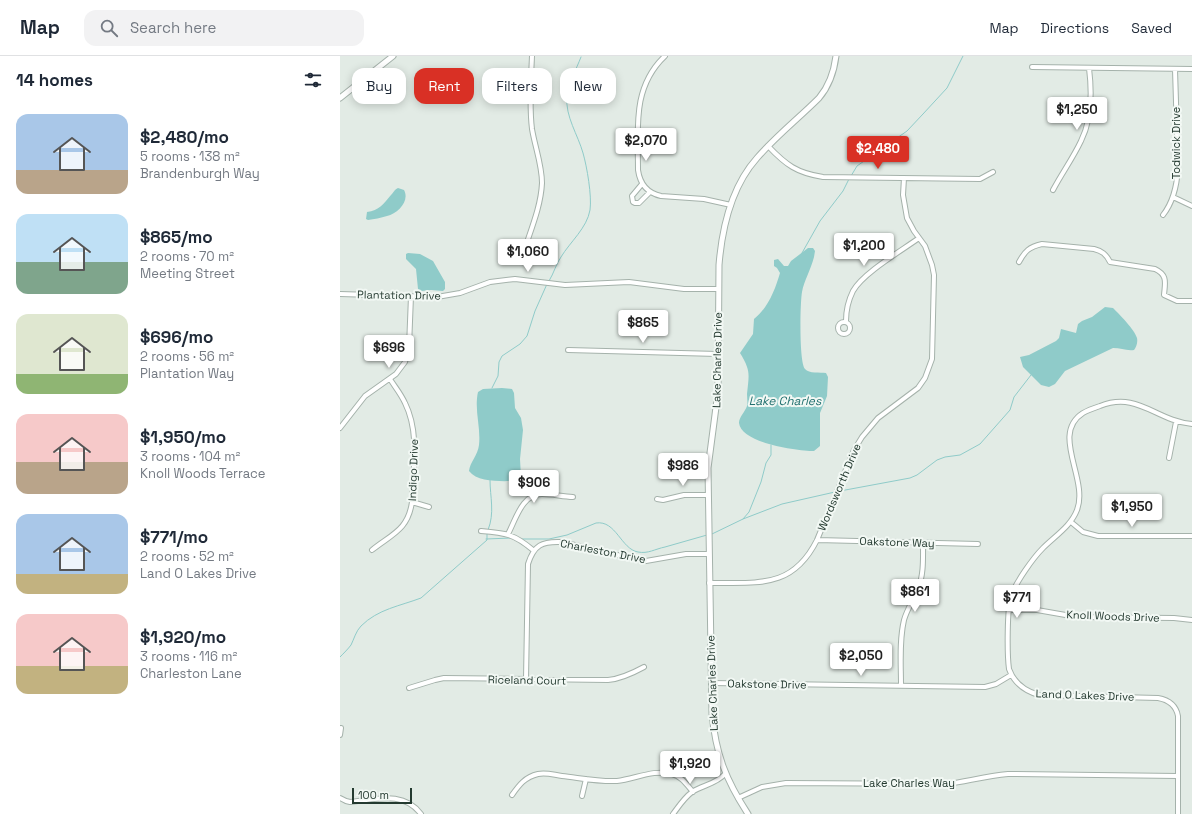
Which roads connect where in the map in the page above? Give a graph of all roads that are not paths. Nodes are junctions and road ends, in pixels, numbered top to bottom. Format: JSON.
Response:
{"nodes":[{"id":1,"x":393,"y":56,"type":"edge"},
{"id":2,"x":532,"y":56,"type":"edge"},
{"id":3,"x":665,"y":56,"type":"edge"},
{"id":4,"x":836,"y":56,"type":"edge"},
{"id":5,"x":1032,"y":67,"type":"dead end"},
{"id":6,"x":1089,"y":68,"type":"junction"},
{"id":7,"x":1175,"y":68,"type":"junction"},
{"id":8,"x":1192,"y":69,"type":"edge"},
{"id":9,"x":340,"y":98,"type":"edge"},
{"id":10,"x":768,"y":146,"type":"junction"},
{"id":11,"x":993,"y":172,"type":"dead end"},
{"id":12,"x":904,"y":178,"type":"junction"},
{"id":13,"x":642,"y":184,"type":"junction"},
{"id":14,"x":1054,"y":190,"type":"dead end"},
{"id":15,"x":650,"y":192,"type":"junction"},
{"id":16,"x":1173,"y":197,"type":"junction"},
{"id":17,"x":731,"y":205,"type":"junction"},
{"id":18,"x":1192,"y":206,"type":"edge"},
{"id":19,"x":1163,"y":215,"type":"dead end"},
{"id":20,"x":919,"y":238,"type":"junction"},
{"id":21,"x":526,"y":248,"type":"dead end"},
{"id":22,"x":1019,"y":262,"type":"dead end"},
{"id":23,"x":718,"y":289,"type":"junction"},
{"id":24,"x":340,"y":294,"type":"edge"},
{"id":25,"x":411,"y":296,"type":"junction"},
{"id":26,"x":1192,"y":301,"type":"edge"},
{"id":27,"x":846,"y":322,"type":"dead end"},
{"id":28,"x":568,"y":350,"type":"dead end"},
{"id":29,"x":718,"y":354,"type":"junction"},
{"id":30,"x":390,"y":379,"type":"junction"},
{"id":31,"x":1176,"y":422,"type":"junction"},
{"id":32,"x":1192,"y":424,"type":"edge"},
{"id":33,"x":340,"y":428,"type":"edge"},
{"id":34,"x":1169,"y":458,"type":"dead end"},
{"id":35,"x":708,"y":494,"type":"junction"},
{"id":36,"x":573,"y":497,"type":"dead end"},
{"id":37,"x":657,"y":499,"type":"dead end"},
{"id":38,"x":412,"y":502,"type":"junction"},
{"id":39,"x":429,"y":507,"type":"dead end"},
{"id":40,"x":1071,"y":522,"type":"junction"},
{"id":41,"x":482,"y":531,"type":"dead end"},
{"id":42,"x":508,"y":534,"type":"junction"},
{"id":43,"x":1192,"y":536,"type":"edge"},
{"id":44,"x":817,"y":540,"type":"junction"},
{"id":45,"x":923,"y":543,"type":"junction"},
{"id":46,"x":978,"y":544,"type":"dead end"},
{"id":47,"x":372,"y":550,"type":"dead end"},
{"id":48,"x":533,"y":550,"type":"junction"},
{"id":49,"x":709,"y":554,"type":"junction"},
{"id":50,"x":709,"y":583,"type":"junction"},
{"id":51,"x":1009,"y":610,"type":"junction"},
{"id":52,"x":1192,"y":620,"type":"edge"},
{"id":53,"x":644,"y":667,"type":"dead end"},
{"id":54,"x":1011,"y":675,"type":"junction"},
{"id":55,"x":526,"y":679,"type":"junction"},
{"id":56,"x":711,"y":683,"type":"junction"},
{"id":57,"x":901,"y":685,"type":"junction"},
{"id":58,"x":409,"y":688,"type":"dead end"},
{"id":59,"x":341,"y":728,"type":"dead end"},
{"id":60,"x":340,"y":735,"type":"edge"},
{"id":61,"x":726,"y":774,"type":"junction"},
{"id":62,"x":1178,"y":776,"type":"junction"},
{"id":63,"x":586,"y":779,"type":"junction"},
{"id":64,"x":693,"y":792,"type":"junction"},
{"id":65,"x":512,"y":795,"type":"dead end"},
{"id":66,"x":582,"y":796,"type":"dead end"},
{"id":67,"x":340,"y":798,"type":"edge"},
{"id":68,"x":738,"y":798,"type":"junction"},
{"id":69,"x":421,"y":814,"type":"edge"},
{"id":70,"x":673,"y":814,"type":"edge"},
{"id":71,"x":748,"y":814,"type":"edge"},
{"id":72,"x":1178,"y":814,"type":"edge"}],
"edges":[{"from":1,"to":9,"type":"street"},
{"from":2,"to":21,"type":"street"},
{"from":3,"to":13,"type":"street"},
{"from":4,"to":10,"type":"street","name":"Lake Charles Drive"},
{"from":5,"to":6,"type":"street"},
{"from":6,"to":7,"type":"street"},
{"from":6,"to":14,"type":"street"},
{"from":7,"to":8,"type":"street"},
{"from":7,"to":16,"type":"street","name":"Todwick Drive"},
{"from":10,"to":12,"type":"street"},
{"from":10,"to":17,"type":"street","name":"Lake Charles Drive"},
{"from":11,"to":12,"type":"street"},
{"from":12,"to":20,"type":"street","name":"Wordsworth Drive"},
{"from":13,"to":15,"type":"street"},
{"from":13,"to":15,"type":"street"},
{"from":15,"to":17,"type":"street"},
{"from":16,"to":18,"type":"street"},
{"from":16,"to":19,"type":"street","name":"Todwick Drive"},
{"from":17,"to":23,"type":"street","name":"Lake Charles Drive"},
{"from":20,"to":27,"type":"street"},
{"from":20,"to":44,"type":"street","name":"Wordsworth Drive"},
{"from":22,"to":26,"type":"street"},
{"from":23,"to":25,"type":"street","name":"Plantation Drive"},
{"from":23,"to":29,"type":"street","name":"Lake Charles Drive"},
{"from":24,"to":25,"type":"street","name":"Plantation Drive"},
{"from":25,"to":30,"type":"street"},
{"from":28,"to":29,"type":"street"},
{"from":29,"to":35,"type":"street","name":"Lake Charles Drive"},
{"from":30,"to":33,"type":"street"},
{"from":30,"to":38,"type":"street","name":"Indigo Drive"},
{"from":31,"to":32,"type":"street"},
{"from":31,"to":34,"type":"street"},
{"from":31,"to":40,"type":"street"},
{"from":35,"to":37,"type":"street"},
{"from":35,"to":49,"type":"street","name":"Lake Charles Drive"},
{"from":36,"to":42,"type":"street"},
{"from":38,"to":39,"type":"street"},
{"from":38,"to":47,"type":"street","name":"Indigo Drive"},
{"from":40,"to":43,"type":"street"},
{"from":40,"to":51,"type":"street"},
{"from":41,"to":42,"type":"street"},
{"from":42,"to":48,"type":"street"},
{"from":44,"to":45,"type":"street","name":"Oakstone Way"},
{"from":44,"to":50,"type":"street","name":"Wordsworth Drive"},
{"from":45,"to":46,"type":"street","name":"Oakstone Way"},
{"from":45,"to":57,"type":"street"},
{"from":48,"to":49,"type":"street","name":"Charleston Drive"},
{"from":48,"to":55,"type":"street"},
{"from":49,"to":50,"type":"street","name":"Lake Charles Drive"},
{"from":50,"to":56,"type":"street","name":"Lake Charles Drive"},
{"from":51,"to":52,"type":"street","name":"Knoll Woods Drive"},
{"from":51,"to":54,"type":"street"},
{"from":53,"to":55,"type":"street","name":"Riceland Court"},
{"from":54,"to":57,"type":"street","name":"Oakstone Drive"},
{"from":54,"to":62,"type":"street","name":"Land O Lakes Drive"},
{"from":55,"to":58,"type":"street","name":"Riceland Court"},
{"from":56,"to":57,"type":"street","name":"Oakstone Drive"},
{"from":56,"to":61,"type":"street","name":"Lake Charles Drive"},
{"from":59,"to":60,"type":"street"},
{"from":61,"to":64,"type":"street"},
{"from":61,"to":68,"type":"street","name":"Lake Charles Drive"},
{"from":62,"to":68,"type":"street","name":"Lake Charles Way"},
{"from":62,"to":72,"type":"street","name":"Land O Lakes Drive"},
{"from":63,"to":64,"type":"street"},
{"from":63,"to":65,"type":"street"},
{"from":63,"to":66,"type":"street"},
{"from":64,"to":70,"type":"street"},
{"from":67,"to":69,"type":"street"},
{"from":68,"to":71,"type":"street","name":"Lake Charles Drive"}]}
